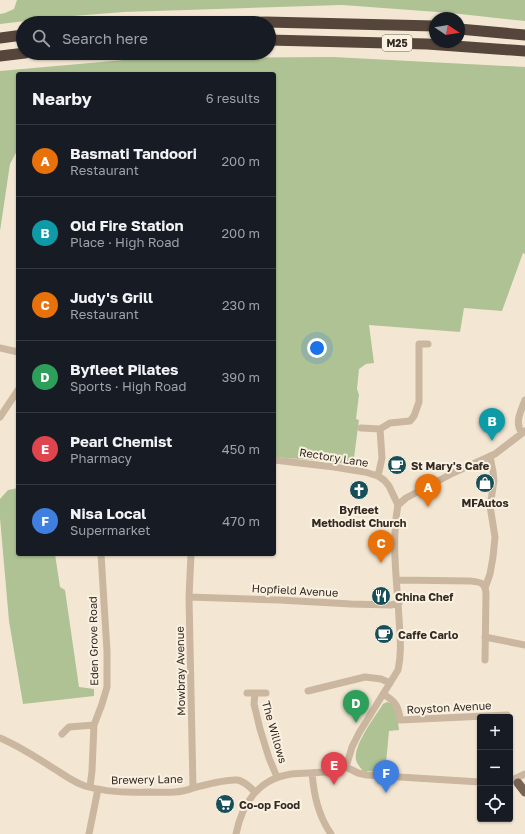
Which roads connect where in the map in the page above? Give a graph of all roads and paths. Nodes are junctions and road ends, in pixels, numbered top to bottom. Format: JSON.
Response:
{"nodes":[{"id":1,"x":276,"y":22,"type":"edge"},
{"id":2,"x":429,"y":26,"type":"edge"},
{"id":3,"x":465,"y":29,"type":"edge"},
{"id":4,"x":525,"y":34,"type":"edge"},
{"id":5,"x":16,"y":36,"type":"edge"},
{"id":6,"x":0,"y":38,"type":"edge"},
{"id":7,"x":276,"y":40,"type":"edge"},
{"id":8,"x":525,"y":51,"type":"edge"},
{"id":9,"x":16,"y":54,"type":"edge"},
{"id":10,"x":0,"y":56,"type":"edge"},
{"id":11,"x":428,"y":344,"type":"dead end"},
{"id":12,"x":0,"y":348,"type":"edge"},
{"id":13,"x":16,"y":352,"type":"edge"},
{"id":14,"x":16,"y":393,"type":"edge"},
{"id":15,"x":525,"y":400,"type":"edge"},
{"id":16,"x":0,"y":418,"type":"edge"},
{"id":17,"x":361,"y":428,"type":"dead end"},
{"id":18,"x":380,"y":429,"type":"junction"},
{"id":19,"x":523,"y":432,"type":"edge"},
{"id":20,"x":490,"y":456,"type":"junction"},
{"id":21,"x":276,"y":460,"type":"edge"},
{"id":22,"x":378,"y":476,"type":"junction"},
{"id":23,"x":398,"y":505,"type":"junction"},
{"id":24,"x":101,"y":556,"type":"edge"},
{"id":25,"x":191,"y":556,"type":"edge"},
{"id":26,"x":396,"y":580,"type":"junction"},
{"id":27,"x":485,"y":588,"type":"junction"},
{"id":28,"x":189,"y":597,"type":"junction"},
{"id":29,"x":398,"y":603,"type":"junction"},
{"id":30,"x":485,"y":637,"type":"junction"},
{"id":31,"x":525,"y":645,"type":"edge"},
{"id":32,"x":485,"y":660,"type":"dead end"},
{"id":33,"x":390,"y":683,"type":"junction"},
{"id":34,"x":308,"y":690,"type":"dead end"},
{"id":35,"x":266,"y":693,"type":"dead end"},
{"id":36,"x":383,"y":694,"type":"junction"},
{"id":37,"x":477,"y":716,"type":"edge"},
{"id":38,"x":94,"y":725,"type":"junction"},
{"id":39,"x":62,"y":734,"type":"dead end"},
{"id":40,"x":0,"y":738,"type":"edge"},
{"id":41,"x":346,"y":767,"type":"junction"},
{"id":42,"x":312,"y":773,"type":"junction"},
{"id":43,"x":525,"y":774,"type":"edge"},
{"id":44,"x":277,"y":777,"type":"junction"},
{"id":45,"x":477,"y":782,"type":"edge"},
{"id":46,"x":516,"y":782,"type":"edge"},
{"id":47,"x":90,"y":787,"type":"junction"},
{"id":48,"x":193,"y":788,"type":"junction"},
{"id":49,"x":98,"y":789,"type":"junction"},
{"id":50,"x":255,"y":792,"type":"junction"},
{"id":51,"x":525,"y":792,"type":"edge"},
{"id":52,"x":89,"y":834,"type":"edge"},
{"id":53,"x":236,"y":834,"type":"edge"},
{"id":54,"x":331,"y":834,"type":"edge"}],
"edges":[{"from":1,"to":2,"type":"highway","number":"M25"},
{"from":3,"to":4,"type":"highway"},
{"from":5,"to":6,"type":"highway"},
{"from":7,"to":8,"type":"highway","number":"M25"},
{"from":9,"to":10,"type":"highway"},
{"from":11,"to":18,"type":"street"},
{"from":12,"to":13,"type":"street"},
{"from":14,"to":16,"type":"street"},
{"from":15,"to":19,"type":"street"},
{"from":17,"to":18,"type":"street"},
{"from":18,"to":22,"type":"street"},
{"from":19,"to":20,"type":"street"},
{"from":20,"to":23,"type":"street"},
{"from":20,"to":27,"type":"street"},
{"from":21,"to":22,"type":"street","name":"Rectory Lane"},
{"from":22,"to":23,"type":"street","name":"Rectory Lane"},
{"from":23,"to":26,"type":"street"},
{"from":24,"to":38,"type":"street","name":"Eden Grove Road"},
{"from":25,"to":28,"type":"street","name":"Mowbray Avenue"},
{"from":26,"to":27,"type":"street"},
{"from":26,"to":29,"type":"street"},
{"from":27,"to":30,"type":"street"},
{"from":28,"to":29,"type":"street","name":"Hopfield Avenue"},
{"from":28,"to":48,"type":"street","name":"Mowbray Avenue"},
{"from":29,"to":33,"type":"street"},
{"from":30,"to":31,"type":"street"},
{"from":30,"to":32,"type":"street"},
{"from":33,"to":34,"type":"street"},
{"from":33,"to":36,"type":"street"},
{"from":35,"to":44,"type":"street","name":"The Willows"},
{"from":36,"to":37,"type":"street","name":"Royston Avenue"},
{"from":36,"to":41,"type":"street"},
{"from":38,"to":39,"type":"street"},
{"from":38,"to":47,"type":"street","name":"Eden Grove Road"},
{"from":40,"to":47,"type":"street","name":"Brewery Lane"},
{"from":41,"to":42,"type":"street"},
{"from":41,"to":45,"type":"street"},
{"from":42,"to":44,"type":"street"},
{"from":42,"to":54,"type":"street"},
{"from":43,"to":46,"type":"street"},
{"from":44,"to":50,"type":"street"},
{"from":46,"to":51,"type":"main road"},
{"from":47,"to":49,"type":"street","name":"Brewery Lane"},
{"from":48,"to":49,"type":"street","name":"Brewery Lane"},
{"from":48,"to":50,"type":"street","name":"Brewery Lane"},
{"from":49,"to":52,"type":"street"},
{"from":50,"to":53,"type":"street"}]}
